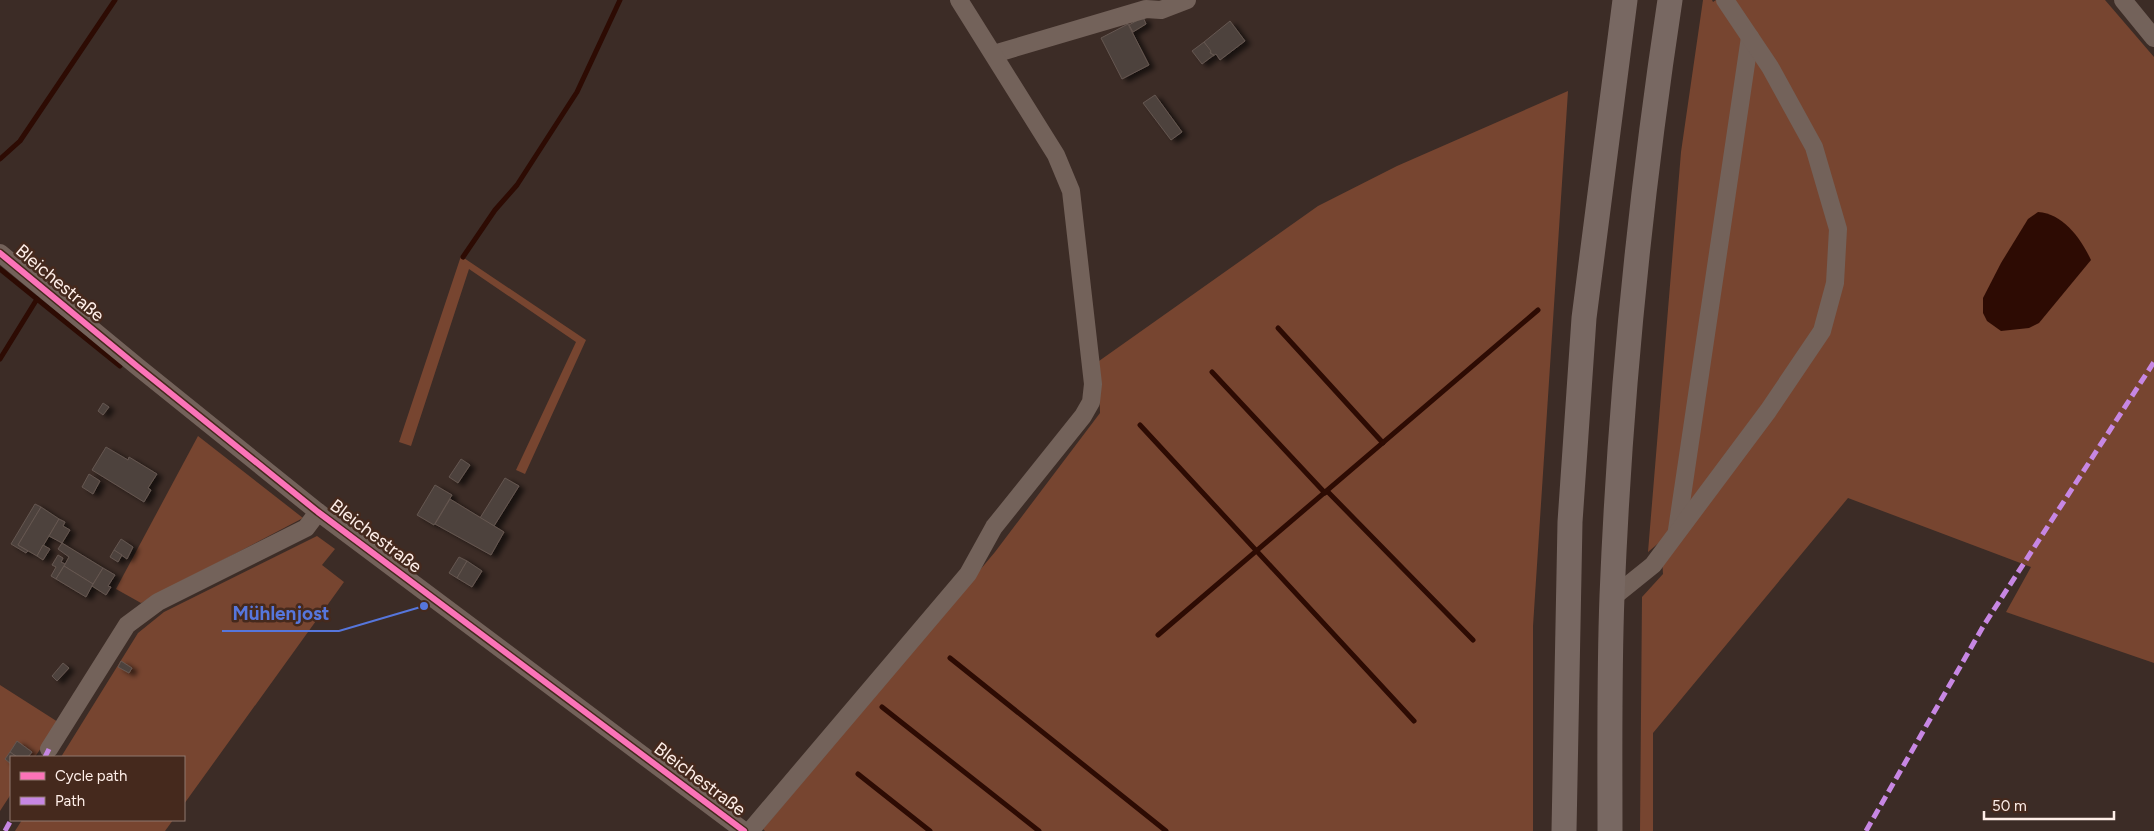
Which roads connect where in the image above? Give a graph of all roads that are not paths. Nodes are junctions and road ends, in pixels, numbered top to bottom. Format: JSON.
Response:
{"nodes":[{"id":1,"x":959,"y":0,"type":"edge"},
{"id":2,"x":1187,"y":0,"type":"edge"},
{"id":3,"x":1625,"y":0,"type":"edge"},
{"id":4,"x":1670,"y":0,"type":"edge"},
{"id":5,"x":1725,"y":0,"type":"edge"},
{"id":6,"x":2123,"y":0,"type":"edge"},
{"id":7,"x":1750,"y":37,"type":"junction"},
{"id":8,"x":2154,"y":38,"type":"edge"},
{"id":9,"x":994,"y":54,"type":"junction"},
{"id":10,"x":0,"y":253,"type":"edge"},
{"id":11,"x":318,"y":512,"type":"junction"},
{"id":12,"x":1676,"y":533,"type":"junction"},
{"id":13,"x":1612,"y":598,"type":"junction"},
{"id":14,"x":49,"y":749,"type":"dead end"},
{"id":15,"x":744,"y":831,"type":"edge"},
{"id":16,"x":750,"y":831,"type":"edge"},
{"id":17,"x":1564,"y":831,"type":"edge"},
{"id":18,"x":1610,"y":831,"type":"edge"}],
"edges":[{"from":1,"to":9,"type":"street"},
{"from":2,"to":9,"type":"street"},
{"from":3,"to":17,"type":"highway"},
{"from":4,"to":13,"type":"highway"},
{"from":5,"to":7,"type":"street"},
{"from":6,"to":8,"type":"street"},
{"from":7,"to":12,"type":"street"},
{"from":7,"to":12,"type":"street"},
{"from":9,"to":16,"type":"street"},
{"from":10,"to":11,"type":"street","name":"Bleichestraße"},
{"from":11,"to":14,"type":"street"},
{"from":11,"to":15,"type":"street","name":"Bleichestraße"},
{"from":12,"to":13,"type":"street"},
{"from":13,"to":18,"type":"highway"}]}
